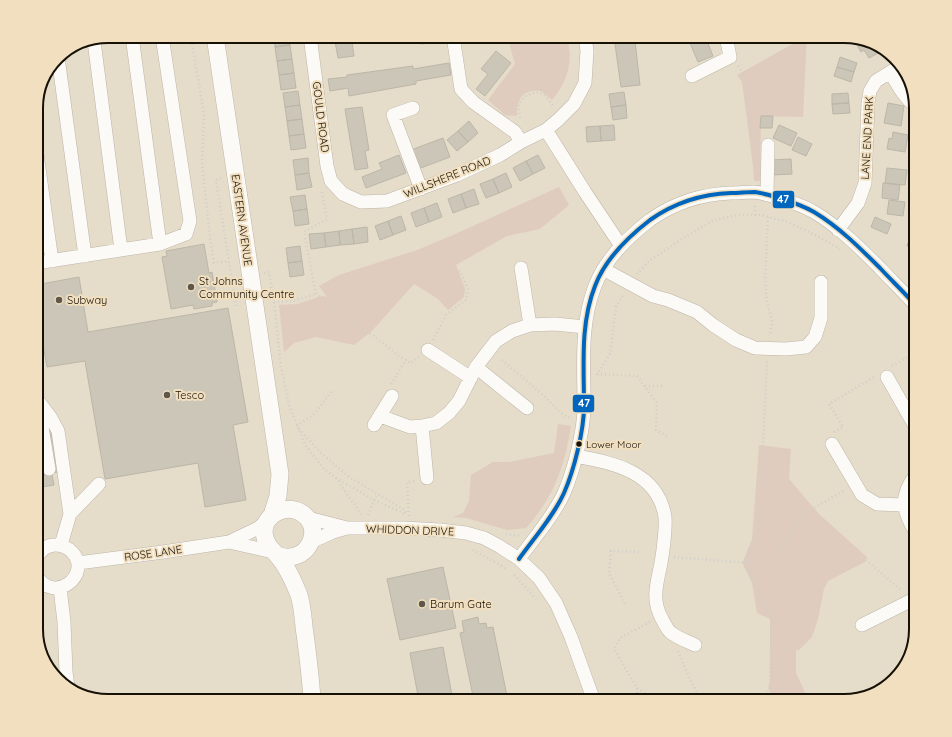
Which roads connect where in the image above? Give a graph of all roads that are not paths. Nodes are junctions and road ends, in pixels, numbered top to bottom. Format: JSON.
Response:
{"nodes":[{"id":1,"x":133,"y":43,"type":"edge"},
{"id":2,"x":163,"y":43,"type":"edge"},
{"id":3,"x":216,"y":43,"type":"edge"},
{"id":4,"x":311,"y":43,"type":"edge"},
{"id":5,"x":454,"y":43,"type":"edge"},
{"id":6,"x":586,"y":43,"type":"edge"},
{"id":7,"x":727,"y":43,"type":"edge"},
{"id":8,"x":94,"y":45,"type":"edge"},
{"id":9,"x":59,"y":65,"type":"edge"},
{"id":10,"x":895,"y":69,"type":"edge"},
{"id":11,"x":692,"y":76,"type":"dead end"},
{"id":12,"x":908,"y":100,"type":"edge"},
{"id":13,"x":413,"y":108,"type":"dead end"},
{"id":14,"x":546,"y":130,"type":"junction"},
{"id":15,"x":521,"y":142,"type":"junction"},
{"id":16,"x":768,"y":145,"type":"dead end"},
{"id":17,"x":421,"y":189,"type":"junction"},
{"id":18,"x":343,"y":194,"type":"joint"},
{"id":19,"x":767,"y":195,"type":"junction"},
{"id":20,"x":43,"y":197,"type":"edge"},
{"id":21,"x":838,"y":230,"type":"junction"},
{"id":22,"x":160,"y":244,"type":"junction"},
{"id":23,"x":621,"y":246,"type":"junction"},
{"id":24,"x":121,"y":250,"type":"junction"},
{"id":25,"x":85,"y":256,"type":"junction"},
{"id":26,"x":52,"y":261,"type":"junction"},
{"id":27,"x":43,"y":262,"type":"edge"},
{"id":28,"x":521,"y":268,"type":"dead end"},
{"id":29,"x":603,"y":269,"type":"junction"},
{"id":30,"x":821,"y":282,"type":"dead end"},
{"id":31,"x":909,"y":299,"type":"edge"},
{"id":32,"x":530,"y":325,"type":"junction"},
{"id":33,"x":585,"y":327,"type":"junction"},
{"id":34,"x":428,"y":350,"type":"road end"},
{"id":35,"x":473,"y":372,"type":"junction"},
{"id":36,"x":885,"y":373,"type":"road end"},
{"id":37,"x":392,"y":396,"type":"dead end"},
{"id":38,"x":43,"y":408,"type":"edge"},
{"id":39,"x":527,"y":408,"type":"dead end"},
{"id":40,"x":909,"y":416,"type":"edge"},
{"id":41,"x":422,"y":426,"type":"junction"},
{"id":42,"x":832,"y":444,"type":"road end"},
{"id":43,"x":576,"y":456,"type":"junction"},
{"id":44,"x":63,"y":468,"type":"junction"},
{"id":45,"x":43,"y":470,"type":"edge"},
{"id":46,"x":280,"y":474,"type":"junction"},
{"id":47,"x":427,"y":478,"type":"road end"},
{"id":48,"x":99,"y":484,"type":"dead end"},
{"id":49,"x":909,"y":485,"type":"edge"},
{"id":50,"x":903,"y":505,"type":"junction"},
{"id":51,"x":70,"y":514,"type":"junction"},
{"id":52,"x":301,"y":514,"type":"junction"},
{"id":53,"x":270,"y":518,"type":"junction"},
{"id":54,"x":909,"y":520,"type":"edge"},
{"id":55,"x":347,"y":528,"type":"junction"},
{"id":56,"x":228,"y":542,"type":"junction"},
{"id":57,"x":61,"y":545,"type":"junction"},
{"id":58,"x":307,"y":548,"type":"junction"},
{"id":59,"x":43,"y":549,"type":"edge"},
{"id":60,"x":275,"y":553,"type":"junction"},
{"id":61,"x":519,"y":559,"type":"junction"},
{"id":62,"x":78,"y":563,"type":"junction"},
{"id":63,"x":43,"y":583,"type":"edge"},
{"id":64,"x":60,"y":588,"type":"junction"},
{"id":65,"x":299,"y":596,"type":"junction"},
{"id":66,"x":909,"y":601,"type":"edge"},
{"id":67,"x":862,"y":625,"type":"dead end"},
{"id":68,"x":695,"y":645,"type":"dead end"},
{"id":69,"x":59,"y":672,"type":"edge"},
{"id":70,"x":312,"y":694,"type":"edge"},
{"id":71,"x":591,"y":694,"type":"edge"}],
"edges":[{"from":1,"to":22,"type":"street"},
{"from":2,"to":22,"type":"street"},
{"from":3,"to":46,"type":"main road","name":"EASTERN AVENUE"},
{"from":4,"to":18,"type":"street","name":"GOULD ROAD"},
{"from":5,"to":15,"type":"street"},
{"from":6,"to":14,"type":"street","name":"WILLSHERE ROAD"},
{"from":7,"to":11,"type":"street"},
{"from":8,"to":24,"type":"street"},
{"from":9,"to":25,"type":"street"},
{"from":10,"to":12,"type":"street","name":"LANE END PARK"},
{"from":10,"to":21,"type":"street","name":"LANE END PARK"},
{"from":13,"to":17,"type":"street"},
{"from":14,"to":15,"type":"street","name":"WILLSHERE ROAD"},
{"from":14,"to":23,"type":"street"},
{"from":15,"to":17,"type":"street","name":"WILLSHERE ROAD"},
{"from":16,"to":19,"type":"street"},
{"from":17,"to":18,"type":"street","name":"WILLSHERE ROAD"},
{"from":19,"to":21,"type":"street"},
{"from":19,"to":23,"type":"street"},
{"from":20,"to":26,"type":"street"},
{"from":21,"to":31,"type":"street"},
{"from":22,"to":24,"type":"street"},
{"from":23,"to":29,"type":"street"},
{"from":24,"to":25,"type":"street"},
{"from":25,"to":26,"type":"street"},
{"from":26,"to":27,"type":"street"},
{"from":28,"to":32,"type":"street"},
{"from":29,"to":30,"type":"street"},
{"from":29,"to":33,"type":"street"},
{"from":32,"to":33,"type":"street"},
{"from":32,"to":35,"type":"street"},
{"from":33,"to":43,"type":"street"},
{"from":34,"to":35,"type":"street"},
{"from":35,"to":39,"type":"street"},
{"from":35,"to":41,"type":"street"},
{"from":36,"to":40,"type":"street"},
{"from":37,"to":41,"type":"street"},
{"from":38,"to":44,"type":"street"},
{"from":41,"to":47,"type":"street"},
{"from":42,"to":50,"type":"street"},
{"from":43,"to":61,"type":"street"},
{"from":43,"to":68,"type":"street"},
{"from":44,"to":45,"type":"street"},
{"from":44,"to":51,"type":"street"},
{"from":46,"to":52,"type":"main road","name":"EASTERN AVENUE"},
{"from":46,"to":53,"type":"main road","name":"EASTERN AVENUE"},
{"from":48,"to":51,"type":"street"},
{"from":49,"to":50,"type":"street"},
{"from":50,"to":54,"type":"street"},
{"from":51,"to":57,"type":"street"},
{"from":52,"to":53,"type":"main road"},
{"from":52,"to":55,"type":"street","name":"WHIDDON DRIVE"},
{"from":52,"to":58,"type":"main road"},
{"from":53,"to":56,"type":"street","name":"ROSE LANE"},
{"from":53,"to":60,"type":"main road"},
{"from":55,"to":58,"type":"street","name":"WHIDDON DRIVE"},
{"from":55,"to":61,"type":"street","name":"WHIDDON DRIVE"},
{"from":56,"to":60,"type":"street","name":"ROSE LANE"},
{"from":56,"to":62,"type":"street","name":"ROSE LANE"},
{"from":57,"to":59,"type":"street"},
{"from":57,"to":62,"type":"street"},
{"from":58,"to":60,"type":"main road"},
{"from":58,"to":65,"type":"main road"},
{"from":60,"to":65,"type":"main road"},
{"from":61,"to":71,"type":"street","name":"WHIDDON DRIVE"},
{"from":62,"to":64,"type":"street"},
{"from":63,"to":64,"type":"street"},
{"from":64,"to":69,"type":"street"},
{"from":65,"to":70,"type":"main road"},
{"from":66,"to":67,"type":"street"}]}
